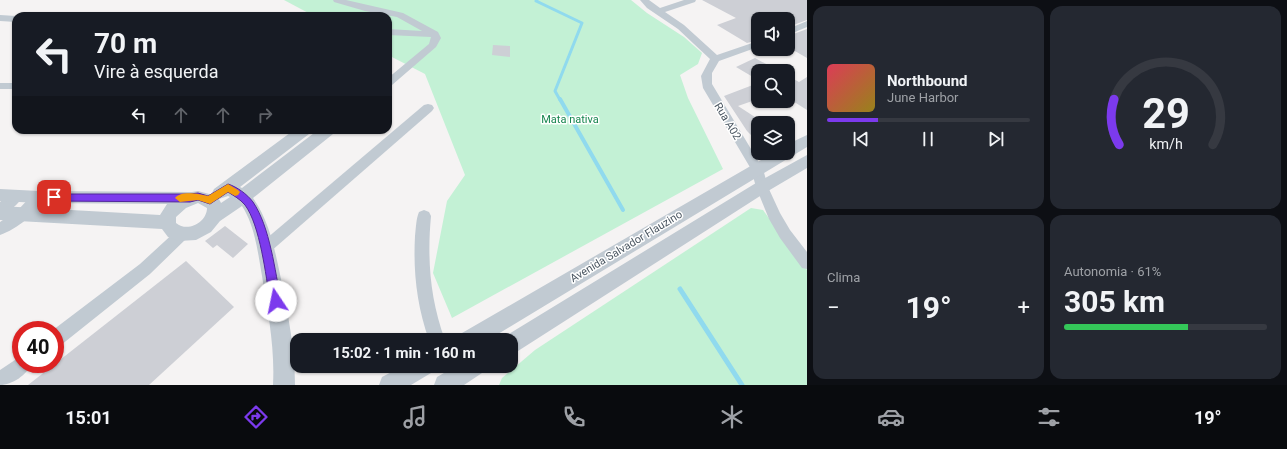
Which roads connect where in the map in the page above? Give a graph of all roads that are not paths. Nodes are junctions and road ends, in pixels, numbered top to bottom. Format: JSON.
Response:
{"nodes":[{"id":1,"x":337,"y":0,"type":"edge"},
{"id":2,"x":644,"y":0,"type":"edge"},
{"id":3,"x":692,"y":0,"type":"edge"},
{"id":4,"x":388,"y":12,"type":"edge"},
{"id":5,"x":658,"y":12,"type":"junction"},
{"id":6,"x":392,"y":13,"type":"edge"},
{"id":7,"x":0,"y":18,"type":"edge"},
{"id":8,"x":12,"y":19,"type":"edge"},
{"id":9,"x":807,"y":24,"type":"edge"},
{"id":10,"x":795,"y":29,"type":"edge"},
{"id":11,"x":392,"y":32,"type":"edge"},
{"id":12,"x":435,"y":34,"type":"junction"},
{"id":13,"x":751,"y":46,"type":"edge"},
{"id":14,"x":715,"y":59,"type":"junction"},
{"id":15,"x":392,"y":80,"type":"edge"},
{"id":16,"x":0,"y":86,"type":"edge"},
{"id":17,"x":12,"y":86,"type":"edge"},
{"id":18,"x":428,"y":108,"type":"dead end"},
{"id":19,"x":300,"y":134,"type":"edge"},
{"id":20,"x":322,"y":134,"type":"edge"},
{"id":21,"x":807,"y":140,"type":"edge"},
{"id":22,"x":795,"y":147,"type":"edge"},
{"id":23,"x":773,"y":160,"type":"edge"},
{"id":24,"x":807,"y":161,"type":"edge"},
{"id":25,"x":757,"y":169,"type":"junction"},
{"id":26,"x":762,"y":187,"type":"junction"},
{"id":27,"x":235,"y":192,"type":"junction"},
{"id":28,"x":8,"y":195,"type":"edge"},
{"id":29,"x":40,"y":197,"type":"junction"},
{"id":30,"x":190,"y":198,"type":"junction"},
{"id":31,"x":210,"y":200,"type":"junction"},
{"id":32,"x":0,"y":211,"type":"edge"},
{"id":33,"x":23,"y":214,"type":"junction"},
{"id":34,"x":214,"y":216,"type":"junction"},
{"id":35,"x":424,"y":216,"type":"dead end"},
{"id":36,"x":168,"y":224,"type":"junction"},
{"id":37,"x":0,"y":229,"type":"edge"},
{"id":38,"x":182,"y":234,"type":"junction"},
{"id":39,"x":266,"y":248,"type":"junction"},
{"id":40,"x":807,"y":263,"type":"edge"},
{"id":41,"x":64,"y":332,"type":"edge"},
{"id":42,"x":434,"y":333,"type":"edge"},
{"id":43,"x":480,"y":333,"type":"edge"},
{"id":44,"x":518,"y":340,"type":"edge"},
{"id":45,"x":12,"y":373,"type":"edge"},
{"id":46,"x":411,"y":373,"type":"edge"},
{"id":47,"x":464,"y":373,"type":"edge"},
{"id":48,"x":0,"y":382,"type":"edge"},
{"id":49,"x":284,"y":385,"type":"edge"},
{"id":50,"x":390,"y":385,"type":"edge"},
{"id":51,"x":445,"y":385,"type":"edge"}],
"edges":[{"from":1,"to":4,"type":"street"},
{"from":2,"to":5,"type":"street"},
{"from":3,"to":5,"type":"street"},
{"from":5,"to":14,"type":"street"},
{"from":6,"to":12,"type":"street"},
{"from":7,"to":8,"type":"street"},
{"from":9,"to":10,"type":"street"},
{"from":11,"to":12,"type":"street"},
{"from":12,"to":15,"type":"street"},
{"from":13,"to":14,"type":"street"},
{"from":14,"to":25,"type":"street","name":"Rua A02"},
{"from":16,"to":17,"type":"street"},
{"from":18,"to":39,"type":"street"},
{"from":19,"to":27,"type":"street"},
{"from":20,"to":27,"type":"street"},
{"from":21,"to":22,"type":"street"},
{"from":23,"to":25,"type":"street","name":"Avenida Salvador Flauzino"},
{"from":24,"to":26,"type":"street","name":"Avenida Salvador Flauzino"},
{"from":25,"to":26,"type":"street","name":"Rua A02"},
{"from":25,"to":43,"type":"street","name":"Avenida Salvador Flauzino"},
{"from":26,"to":40,"type":"street","name":"Rua A02"},
{"from":26,"to":44,"type":"street","name":"Avenida Salvador Flauzino"},
{"from":27,"to":31,"type":"street"},
{"from":27,"to":34,"type":"street"},
{"from":27,"to":39,"type":"street"},
{"from":28,"to":29,"type":"street"},
{"from":28,"to":32,"type":"street"},
{"from":29,"to":30,"type":"street"},
{"from":29,"to":33,"type":"street"},
{"from":30,"to":31,"type":"street"},
{"from":30,"to":36,"type":"street"},
{"from":31,"to":34,"type":"street"},
{"from":32,"to":33,"type":"street"},
{"from":33,"to":36,"type":"street"},
{"from":33,"to":37,"type":"street"},
{"from":34,"to":38,"type":"street"},
{"from":35,"to":42,"type":"street"},
{"from":36,"to":38,"type":"street"},
{"from":38,"to":41,"type":"street"},
{"from":39,"to":49,"type":"street"},
{"from":45,"to":48,"type":"street"},
{"from":46,"to":50,"type":"street"},
{"from":47,"to":51,"type":"street"}]}
